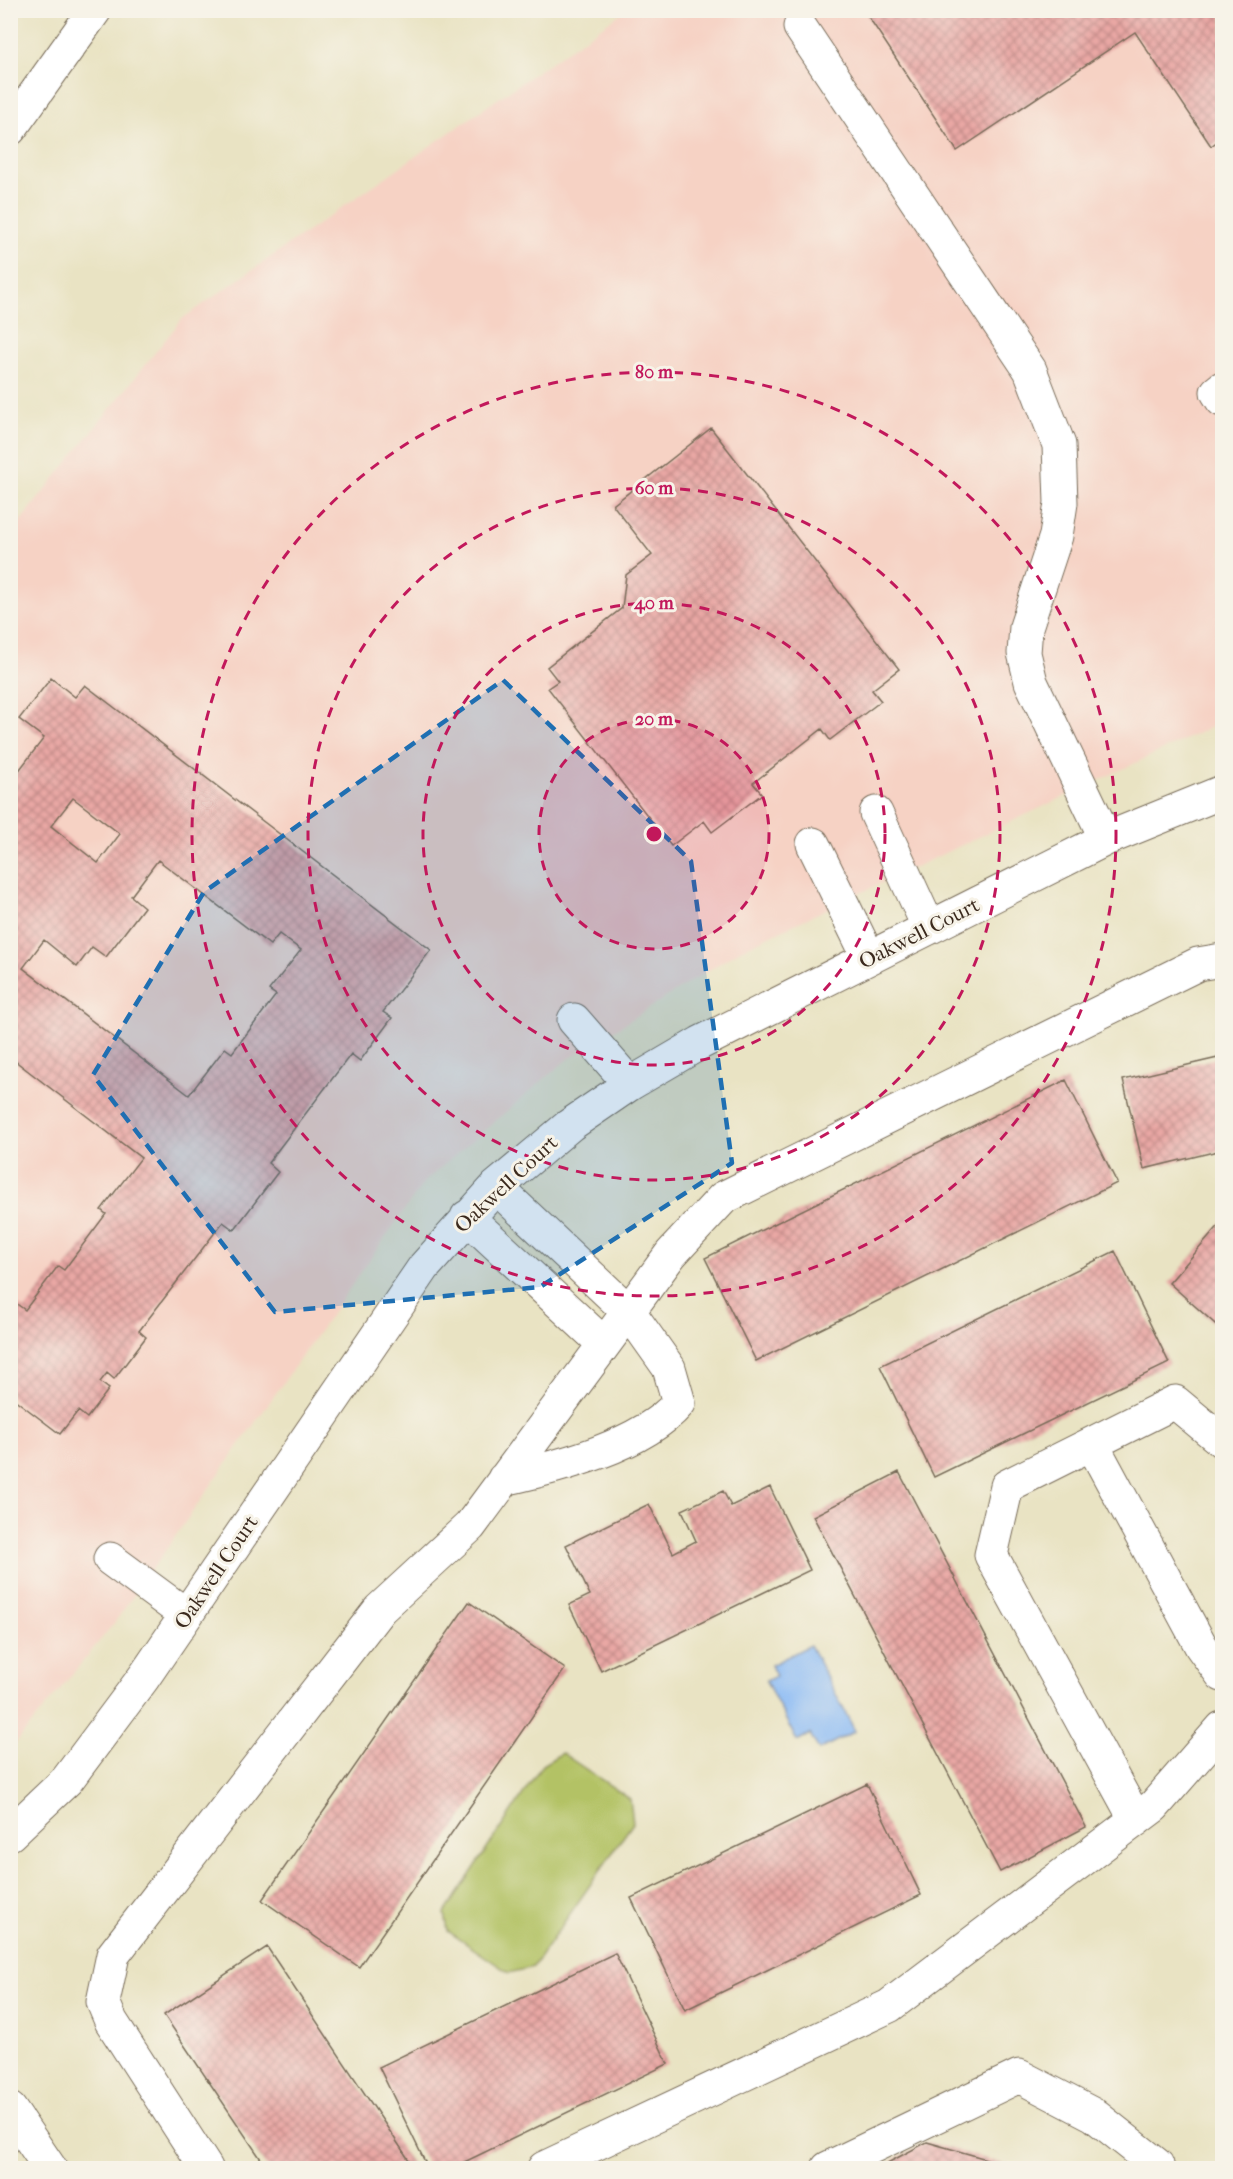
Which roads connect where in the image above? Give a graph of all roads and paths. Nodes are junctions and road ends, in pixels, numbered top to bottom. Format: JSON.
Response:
{"nodes":[{"id":1,"x":95,"y":10,"type":"edge"},
{"id":2,"x":800,"y":27,"type":"dead end"},
{"id":3,"x":10,"y":129,"type":"edge"},
{"id":4,"x":1222,"y":388,"type":"edge"},
{"id":5,"x":1222,"y":400,"type":"edge"},
{"id":6,"x":1222,"y":792,"type":"edge"},
{"id":7,"x":876,"y":813,"type":"dead end"},
{"id":8,"x":1106,"y":839,"type":"junction"},
{"id":9,"x":813,"y":844,"type":"dead end"},
{"id":10,"x":929,"y":928,"type":"junction"},
{"id":11,"x":869,"y":958,"type":"junction"},
{"id":12,"x":1222,"y":960,"type":"edge"},
{"id":13,"x":574,"y":1020,"type":"dead end"},
{"id":14,"x":630,"y":1084,"type":"junction"},
{"id":15,"x":496,"y":1187,"type":"junction"},
{"id":16,"x":467,"y":1217,"type":"junction"},
{"id":17,"x":630,"y":1313,"type":"junction"},
{"id":18,"x":604,"y":1344,"type":"junction"},
{"id":19,"x":1222,"y":1441,"type":"edge"},
{"id":20,"x":1092,"y":1444,"type":"junction"},
{"id":21,"x":504,"y":1479,"type":"junction"},
{"id":22,"x":110,"y":1559,"type":"dead end"},
{"id":23,"x":186,"y":1615,"type":"junction"},
{"id":24,"x":1222,"y":1675,"type":"edge"},
{"id":25,"x":1222,"y":1728,"type":"edge"},
{"id":26,"x":1136,"y":1820,"type":"junction"},
{"id":27,"x":10,"y":1834,"type":"edge"},
{"id":28,"x":10,"y":2109,"type":"edge"},
{"id":29,"x":1159,"y":2168,"type":"edge"},
{"id":30,"x":50,"y":2169,"type":"edge"},
{"id":31,"x":206,"y":2169,"type":"edge"},
{"id":32,"x":544,"y":2169,"type":"edge"},
{"id":33,"x":828,"y":2169,"type":"edge"}],
"edges":[{"from":1,"to":3,"type":"street"},
{"from":2,"to":8,"type":"street"},
{"from":4,"to":5,"type":"street"},
{"from":6,"to":8,"type":"street","name":"Oakwell Court"},
{"from":7,"to":10,"type":"street"},
{"from":8,"to":10,"type":"street","name":"Oakwell Court"},
{"from":9,"to":11,"type":"street"},
{"from":10,"to":11,"type":"street","name":"Oakwell Court"},
{"from":11,"to":14,"type":"street","name":"Oakwell Court"},
{"from":12,"to":17,"type":"street"},
{"from":13,"to":14,"type":"street"},
{"from":14,"to":15,"type":"street","name":"Oakwell Court"},
{"from":15,"to":16,"type":"street","name":"Oakwell Court"},
{"from":15,"to":17,"type":"street"},
{"from":16,"to":18,"type":"street"},
{"from":16,"to":23,"type":"street","name":"Oakwell Court"},
{"from":17,"to":18,"type":"street"},
{"from":17,"to":21,"type":"street"},
{"from":18,"to":21,"type":"street"},
{"from":19,"to":20,"type":"street"},
{"from":20,"to":24,"type":"street"},
{"from":20,"to":26,"type":"street"},
{"from":21,"to":31,"type":"street"},
{"from":22,"to":23,"type":"street"},
{"from":23,"to":27,"type":"street","name":"Oakwell Court"},
{"from":25,"to":26,"type":"street"},
{"from":26,"to":32,"type":"street"},
{"from":28,"to":30,"type":"street"},
{"from":29,"to":33,"type":"street"}]}
